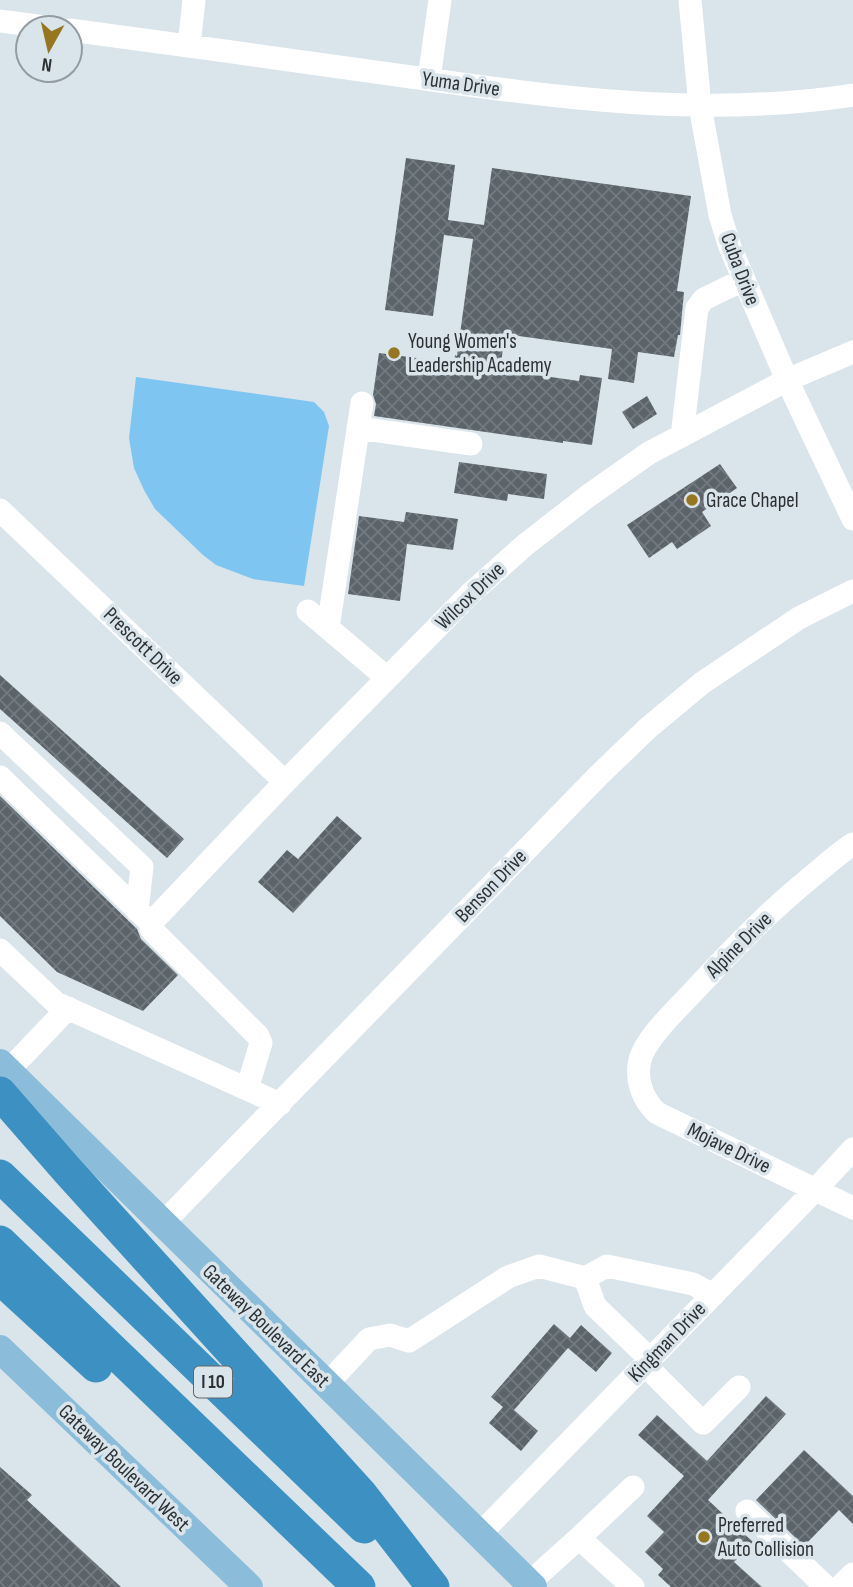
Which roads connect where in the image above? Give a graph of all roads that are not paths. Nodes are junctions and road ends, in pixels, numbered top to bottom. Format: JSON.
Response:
{"nodes":[{"id":1,"x":194,"y":0,"type":"edge"},
{"id":2,"x":440,"y":0,"type":"edge"},
{"id":3,"x":690,"y":0,"type":"edge"},
{"id":4,"x":84,"y":32,"type":"edge"},
{"id":5,"x":189,"y":46,"type":"junction"},
{"id":6,"x":429,"y":79,"type":"junction"},
{"id":7,"x":853,"y":95,"type":"edge"},
{"id":8,"x":700,"y":106,"type":"junction"},
{"id":9,"x":743,"y":280,"type":"junction"},
{"id":10,"x":853,"y":352,"type":"edge"},
{"id":11,"x":787,"y":380,"type":"junction"},
{"id":12,"x":362,"y":403,"type":"dead end"},
{"id":13,"x":358,"y":428,"type":"junction"},
{"id":14,"x":682,"y":436,"type":"junction"},
{"id":15,"x":471,"y":444,"type":"dead end"},
{"id":16,"x":0,"y":510,"type":"edge"},
{"id":17,"x":853,"y":519,"type":"edge"},
{"id":18,"x":853,"y":591,"type":"edge"},
{"id":19,"x":308,"y":611,"type":"dead end"},
{"id":20,"x":328,"y":628,"type":"junction"},
{"id":21,"x":387,"y":678,"type":"junction"},
{"id":22,"x":0,"y":733,"type":"edge"},
{"id":23,"x":0,"y":777,"type":"edge"},
{"id":24,"x":285,"y":782,"type":"junction"},
{"id":25,"x":853,"y":844,"type":"edge"},
{"id":26,"x":144,"y":916,"type":"junction"},
{"id":27,"x":0,"y":952,"type":"edge"},
{"id":28,"x":68,"y":1008,"type":"junction"},
{"id":29,"x":640,"y":1061,"type":"joint"},
{"id":30,"x":3,"y":1076,"type":"edge"},
{"id":31,"x":247,"y":1089,"type":"junction"},
{"id":32,"x":280,"y":1104,"type":"junction"},
{"id":33,"x":853,"y":1149,"type":"edge"},
{"id":34,"x":0,"y":1176,"type":"edge"},
{"id":35,"x":816,"y":1189,"type":"junction"},
{"id":36,"x":853,"y":1208,"type":"edge"},
{"id":37,"x":162,"y":1224,"type":"junction"},
{"id":38,"x":0,"y":1242,"type":"edge"},
{"id":39,"x":0,"y":1278,"type":"edge"},
{"id":40,"x":585,"y":1278,"type":"junction"},
{"id":41,"x":713,"y":1295,"type":"junction"},
{"id":42,"x":0,"y":1349,"type":"edge"},
{"id":43,"x":647,"y":1362,"type":"junction"},
{"id":44,"x":326,"y":1385,"type":"junction"},
{"id":45,"x":739,"y":1387,"type":"dead end"},
{"id":46,"x":633,"y":1487,"type":"dead end"},
{"id":47,"x":747,"y":1511,"type":"dead end"},
{"id":48,"x":286,"y":1517,"type":"junction"},
{"id":49,"x":479,"y":1535,"type":"junction"},
{"id":50,"x":579,"y":1538,"type":"junction"},
{"id":51,"x":853,"y":1574,"type":"edge"},
{"id":52,"x":531,"y":1585,"type":"edge"},
{"id":53,"x":249,"y":1587,"type":"edge"},
{"id":54,"x":359,"y":1587,"type":"edge"},
{"id":55,"x":426,"y":1587,"type":"edge"},
{"id":56,"x":433,"y":1587,"type":"edge"},
{"id":57,"x":633,"y":1587,"type":"edge"},
{"id":58,"x":826,"y":1587,"type":"edge"},
{"id":59,"x":840,"y":1587,"type":"edge"}],
"edges":[{"from":1,"to":5,"type":"street"},
{"from":2,"to":6,"type":"street"},
{"from":3,"to":8,"type":"street","name":"Cuba Drive"},
{"from":4,"to":5,"type":"street","name":"Yuma Drive"},
{"from":5,"to":6,"type":"street","name":"Yuma Drive"},
{"from":6,"to":8,"type":"street","name":"Yuma Drive"},
{"from":7,"to":8,"type":"street","name":"Yuma Drive"},
{"from":8,"to":9,"type":"street","name":"Cuba Drive"},
{"from":9,"to":11,"type":"street","name":"Cuba Drive"},
{"from":9,"to":14,"type":"street"},
{"from":10,"to":11,"type":"street","name":"Wilcox Drive"},
{"from":11,"to":14,"type":"street","name":"Wilcox Drive"},
{"from":11,"to":17,"type":"street","name":"Cuba Drive"},
{"from":12,"to":13,"type":"street"},
{"from":13,"to":15,"type":"street"},
{"from":13,"to":20,"type":"street"},
{"from":14,"to":21,"type":"street","name":"Wilcox Drive"},
{"from":16,"to":24,"type":"street","name":"Prescott Drive"},
{"from":18,"to":32,"type":"street","name":"Benson Drive"},
{"from":19,"to":20,"type":"street"},
{"from":20,"to":21,"type":"street"},
{"from":21,"to":24,"type":"street","name":"Wilcox Drive"},
{"from":22,"to":26,"type":"street"},
{"from":23,"to":26,"type":"street"},
{"from":24,"to":26,"type":"street","name":"Wilcox Drive"},
{"from":25,"to":29,"type":"street","name":"Alpine Drive"},
{"from":26,"to":31,"type":"street"},
{"from":27,"to":28,"type":"street"},
{"from":28,"to":30,"type":"street"},
{"from":28,"to":31,"type":"street"},
{"from":29,"to":35,"type":"street","name":"Mojave Drive"},
{"from":30,"to":37,"type":"main road","name":"Gateway Boulevard East"},
{"from":30,"to":56,"type":"highway"},
{"from":31,"to":32,"type":"street"},
{"from":32,"to":37,"type":"street","name":"Benson Drive"},
{"from":33,"to":35,"type":"street","name":"Kingman Drive"},
{"from":34,"to":55,"type":"highway","number":"I 10"},
{"from":35,"to":36,"type":"street","name":"Mojave Drive"},
{"from":35,"to":41,"type":"street","name":"Kingman Drive"},
{"from":37,"to":44,"type":"main road","name":"Gateway Boulevard East"},
{"from":38,"to":48,"type":"highway","number":"I 10"},
{"from":39,"to":48,"type":"highway"},
{"from":40,"to":41,"type":"street"},
{"from":40,"to":43,"type":"street"},
{"from":40,"to":44,"type":"street"},
{"from":41,"to":43,"type":"street","name":"Kingman Drive"},
{"from":42,"to":53,"type":"main road","name":"Gateway Boulevard West"},
{"from":43,"to":45,"type":"street"},
{"from":43,"to":49,"type":"street","name":"Kingman Drive"},
{"from":44,"to":49,"type":"main road","name":"Gateway Boulevard East"},
{"from":46,"to":50,"type":"street"},
{"from":47,"to":58,"type":"street"},
{"from":48,"to":54,"type":"highway","number":"I 10"},
{"from":49,"to":52,"type":"main road","name":"Gateway Boulevard East"},
{"from":50,"to":52,"type":"street"},
{"from":50,"to":57,"type":"street"},
{"from":51,"to":59,"type":"street"}]}
